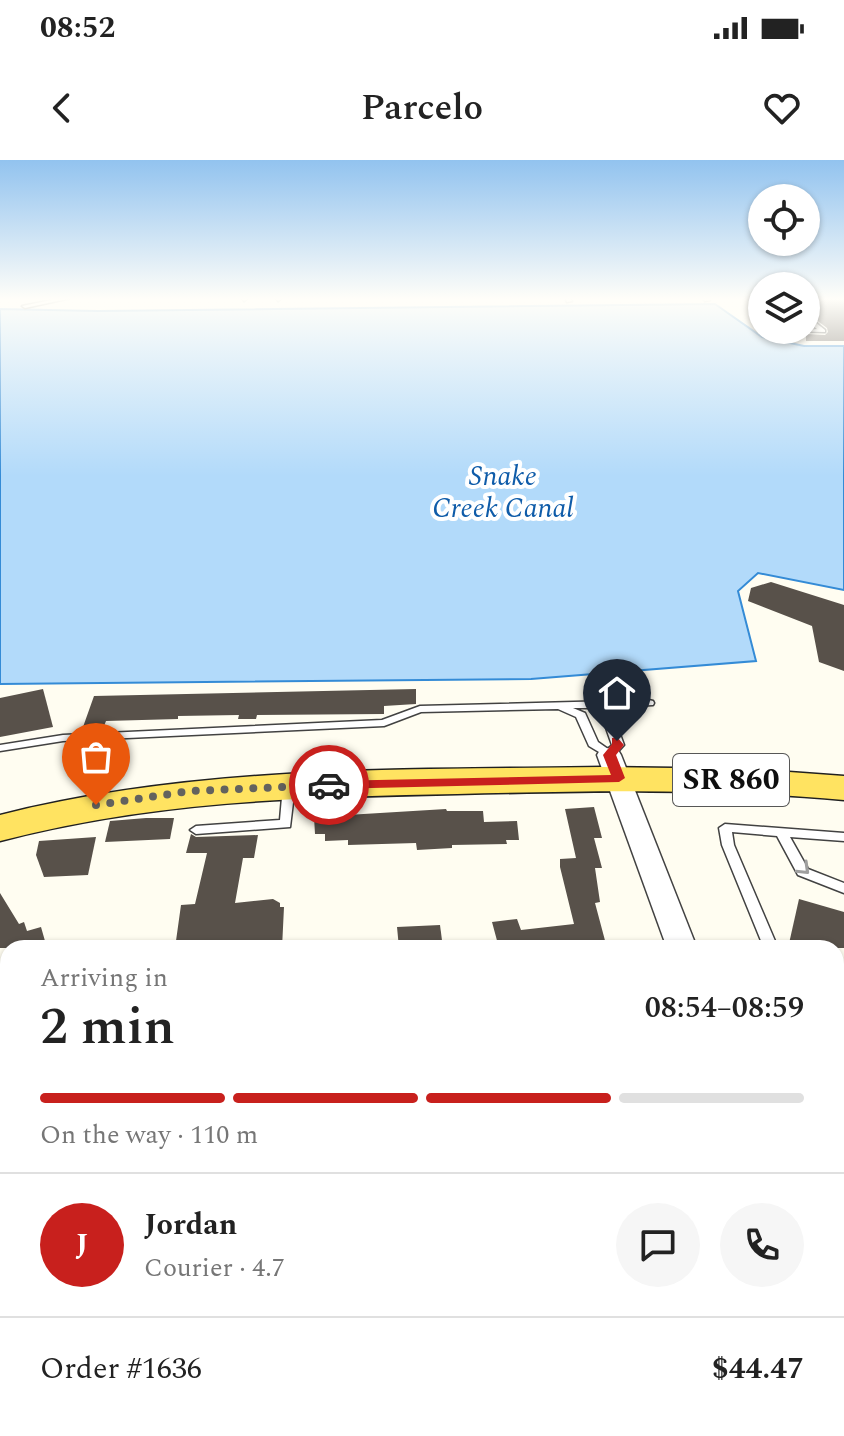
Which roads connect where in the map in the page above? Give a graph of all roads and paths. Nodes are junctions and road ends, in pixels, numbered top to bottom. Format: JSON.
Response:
{"nodes":[{"id":1,"x":649,"y":703,"type":"dead end"},
{"id":2,"x":603,"y":704,"type":"junction"},
{"id":3,"x":544,"y":705,"type":"junction"},
{"id":4,"x":0,"y":748,"type":"edge"},
{"id":5,"x":844,"y":764,"type":"edge"},
{"id":6,"x":614,"y":766,"type":"junction"},
{"id":7,"x":289,"y":786,"type":"junction"},
{"id":8,"x":844,"y":788,"type":"edge"},
{"id":9,"x":0,"y":801,"type":"edge"},
{"id":10,"x":0,"y":828,"type":"edge"},
{"id":11,"x":196,"y":830,"type":"dead end"},
{"id":12,"x":781,"y":831,"type":"junction"},
{"id":13,"x":844,"y":837,"type":"edge"},
{"id":14,"x":844,"y":888,"type":"edge"},
{"id":15,"x":679,"y":940,"type":"edge"},
{"id":16,"x":768,"y":940,"type":"edge"}],
"edges":[{"from":1,"to":2,"type":"lane"},
{"from":2,"to":3,"type":"lane"},
{"from":2,"to":6,"type":"lane"},
{"from":3,"to":4,"type":"lane"},
{"from":3,"to":6,"type":"lane"},
{"from":5,"to":6,"type":"main road","number":"SR 860"},
{"from":6,"to":7,"type":"main road","number":"SR 860"},
{"from":6,"to":8,"type":"main road","number":"SR 860"},
{"from":6,"to":9,"type":"main road","number":"SR 860"},
{"from":6,"to":15,"type":"street"},
{"from":7,"to":10,"type":"main road","number":"SR 860"},
{"from":7,"to":11,"type":"lane"},
{"from":12,"to":13,"type":"lane"},
{"from":12,"to":14,"type":"lane","one_way":true},
{"from":12,"to":16,"type":"lane"}]}
